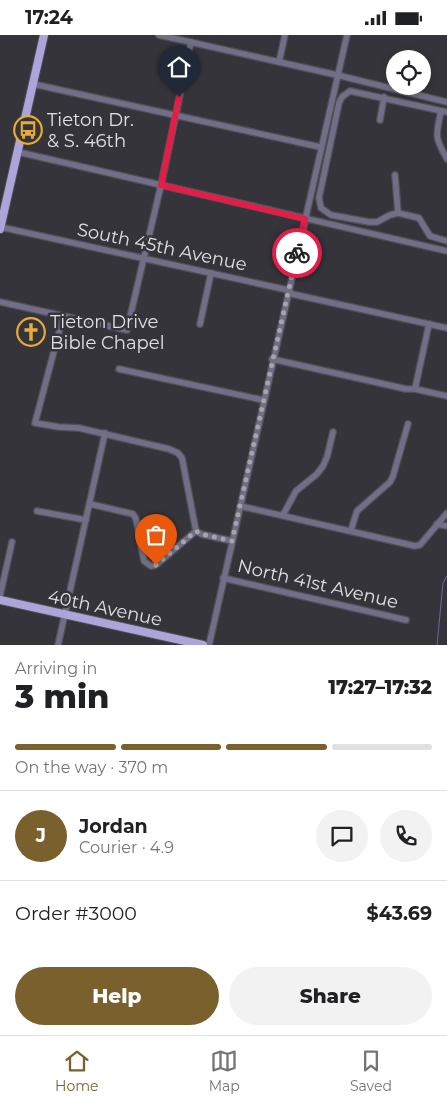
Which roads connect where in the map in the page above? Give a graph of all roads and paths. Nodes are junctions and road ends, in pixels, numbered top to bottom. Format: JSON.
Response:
{"nodes":[{"id":1,"x":44,"y":35,"type":"edge"},
{"id":2,"x":158,"y":35,"type":"edge"},
{"id":3,"x":285,"y":35,"type":"edge"},
{"id":4,"x":347,"y":35,"type":"edge"},
{"id":5,"x":191,"y":42,"type":"junction"},
{"id":6,"x":279,"y":62,"type":"junction"},
{"id":7,"x":337,"y":75,"type":"junction"},
{"id":8,"x":33,"y":84,"type":"junction"},
{"id":9,"x":384,"y":97,"type":"junction"},
{"id":10,"x":447,"y":102,"type":"edge"},
{"id":11,"x":444,"y":111,"type":"edge"},
{"id":12,"x":176,"y":116,"type":"junction"},
{"id":13,"x":380,"y":120,"type":"dead end"},
{"id":14,"x":320,"y":147,"type":"junction"},
{"id":15,"x":18,"y":152,"type":"junction"},
{"id":16,"x":447,"y":159,"type":"edge"},
{"id":17,"x":395,"y":175,"type":"dead end"},
{"id":18,"x":161,"y":185,"type":"junction"},
{"id":19,"x":398,"y":213,"type":"junction"},
{"id":20,"x":305,"y":219,"type":"junction"},
{"id":21,"x":0,"y":228,"type":"edge"},
{"id":22,"x":447,"y":241,"type":"edge"},
{"id":23,"x":447,"y":251,"type":"edge"},
{"id":24,"x":143,"y":258,"type":"junction"},
{"id":25,"x":211,"y":273,"type":"junction"},
{"id":26,"x":288,"y":290,"type":"junction"},
{"id":27,"x":0,"y":302,"type":"edge"},
{"id":28,"x":63,"y":317,"type":"junction"},
{"id":29,"x":200,"y":323,"type":"dead end"},
{"id":30,"x":429,"y":324,"type":"junction"},
{"id":31,"x":447,"y":328,"type":"edge"},
{"id":32,"x":272,"y":359,"type":"junction"},
{"id":33,"x":119,"y":369,"type":"dead end"},
{"id":34,"x":415,"y":389,"type":"junction"},
{"id":35,"x":447,"y":396,"type":"edge"},
{"id":36,"x":263,"y":401,"type":"junction"},
{"id":37,"x":408,"y":424,"type":"dead end"},
{"id":38,"x":105,"y":433,"type":"junction"},
{"id":39,"x":333,"y":433,"type":"dead end"},
{"id":40,"x":90,"y":504,"type":"junction"},
{"id":41,"x":240,"y":505,"type":"junction"},
{"id":42,"x":37,"y":511,"type":"dead end"},
{"id":43,"x":447,"y":513,"type":"edge"},
{"id":44,"x":283,"y":515,"type":"junction"},
{"id":45,"x":86,"y":520,"type":"junction"},
{"id":46,"x":437,"y":524,"type":"junction"},
{"id":47,"x":447,"y":526,"type":"edge"},
{"id":48,"x":350,"y":530,"type":"junction"},
{"id":49,"x":196,"y":531,"type":"junction"},
{"id":50,"x":232,"y":541,"type":"junction"},
{"id":51,"x":12,"y":542,"type":"dead end"},
{"id":52,"x":223,"y":578,"type":"junction"},
{"id":53,"x":0,"y":596,"type":"edge"},
{"id":54,"x":0,"y":601,"type":"edge"},
{"id":55,"x":65,"y":614,"type":"junction"},
{"id":56,"x":406,"y":620,"type":"dead end"},
{"id":57,"x":58,"y":645,"type":"edge"},
{"id":58,"x":203,"y":645,"type":"edge"},
{"id":59,"x":209,"y":645,"type":"edge"}],
"edges":[{"from":1,"to":8,"type":"main road"},
{"from":2,"to":5,"type":"street"},
{"from":3,"to":6,"type":"street"},
{"from":4,"to":7,"type":"street"},
{"from":5,"to":6,"type":"street"},
{"from":5,"to":12,"type":"street"},
{"from":6,"to":7,"type":"street"},
{"from":7,"to":10,"type":"street"},
{"from":7,"to":14,"type":"street"},
{"from":8,"to":12,"type":"street"},
{"from":8,"to":15,"type":"main road"},
{"from":9,"to":11,"type":"street"},
{"from":9,"to":13,"type":"street"},
{"from":9,"to":19,"type":"street"},
{"from":11,"to":16,"type":"street"},
{"from":12,"to":14,"type":"street"},
{"from":12,"to":18,"type":"street"},
{"from":14,"to":20,"type":"street"},
{"from":15,"to":18,"type":"street"},
{"from":15,"to":21,"type":"main road"},
{"from":17,"to":19,"type":"street"},
{"from":18,"to":20,"type":"street"},
{"from":18,"to":24,"type":"street"},
{"from":19,"to":22,"type":"street"},
{"from":20,"to":23,"type":"street"},
{"from":20,"to":26,"type":"street"},
{"from":21,"to":24,"type":"street","name":"South 45th Avenue"},
{"from":24,"to":25,"type":"street","name":"South 45th Avenue"},
{"from":24,"to":28,"type":"street"},
{"from":25,"to":26,"type":"street","name":"South 45th Avenue"},
{"from":25,"to":29,"type":"street"},
{"from":26,"to":30,"type":"street","name":"South 45th Avenue"},
{"from":26,"to":32,"type":"street"},
{"from":27,"to":28,"type":"street"},
{"from":28,"to":38,"type":"street"},
{"from":30,"to":31,"type":"street","name":"South 45th Avenue"},
{"from":30,"to":34,"type":"street"},
{"from":32,"to":34,"type":"street"},
{"from":32,"to":36,"type":"street"},
{"from":33,"to":36,"type":"street"},
{"from":34,"to":35,"type":"street"},
{"from":36,"to":41,"type":"street"},
{"from":37,"to":48,"type":"street"},
{"from":38,"to":40,"type":"street"},
{"from":38,"to":49,"type":"street"},
{"from":39,"to":44,"type":"street"},
{"from":40,"to":45,"type":"street"},
{"from":40,"to":49,"type":"street"},
{"from":41,"to":44,"type":"street"},
{"from":41,"to":50,"type":"street"},
{"from":42,"to":45,"type":"street"},
{"from":43,"to":46,"type":"street"},
{"from":44,"to":48,"type":"street"},
{"from":45,"to":55,"type":"street"},
{"from":46,"to":47,"type":"street"},
{"from":46,"to":48,"type":"street"},
{"from":49,"to":50,"type":"street"},
{"from":50,"to":52,"type":"street"},
{"from":51,"to":53,"type":"street"},
{"from":52,"to":56,"type":"street","name":"North 41st Avenue"},
{"from":52,"to":59,"type":"street"},
{"from":54,"to":55,"type":"main road","name":"40th Avenue"},
{"from":55,"to":57,"type":"street"},
{"from":55,"to":58,"type":"main road","name":"40th Avenue"}]}
